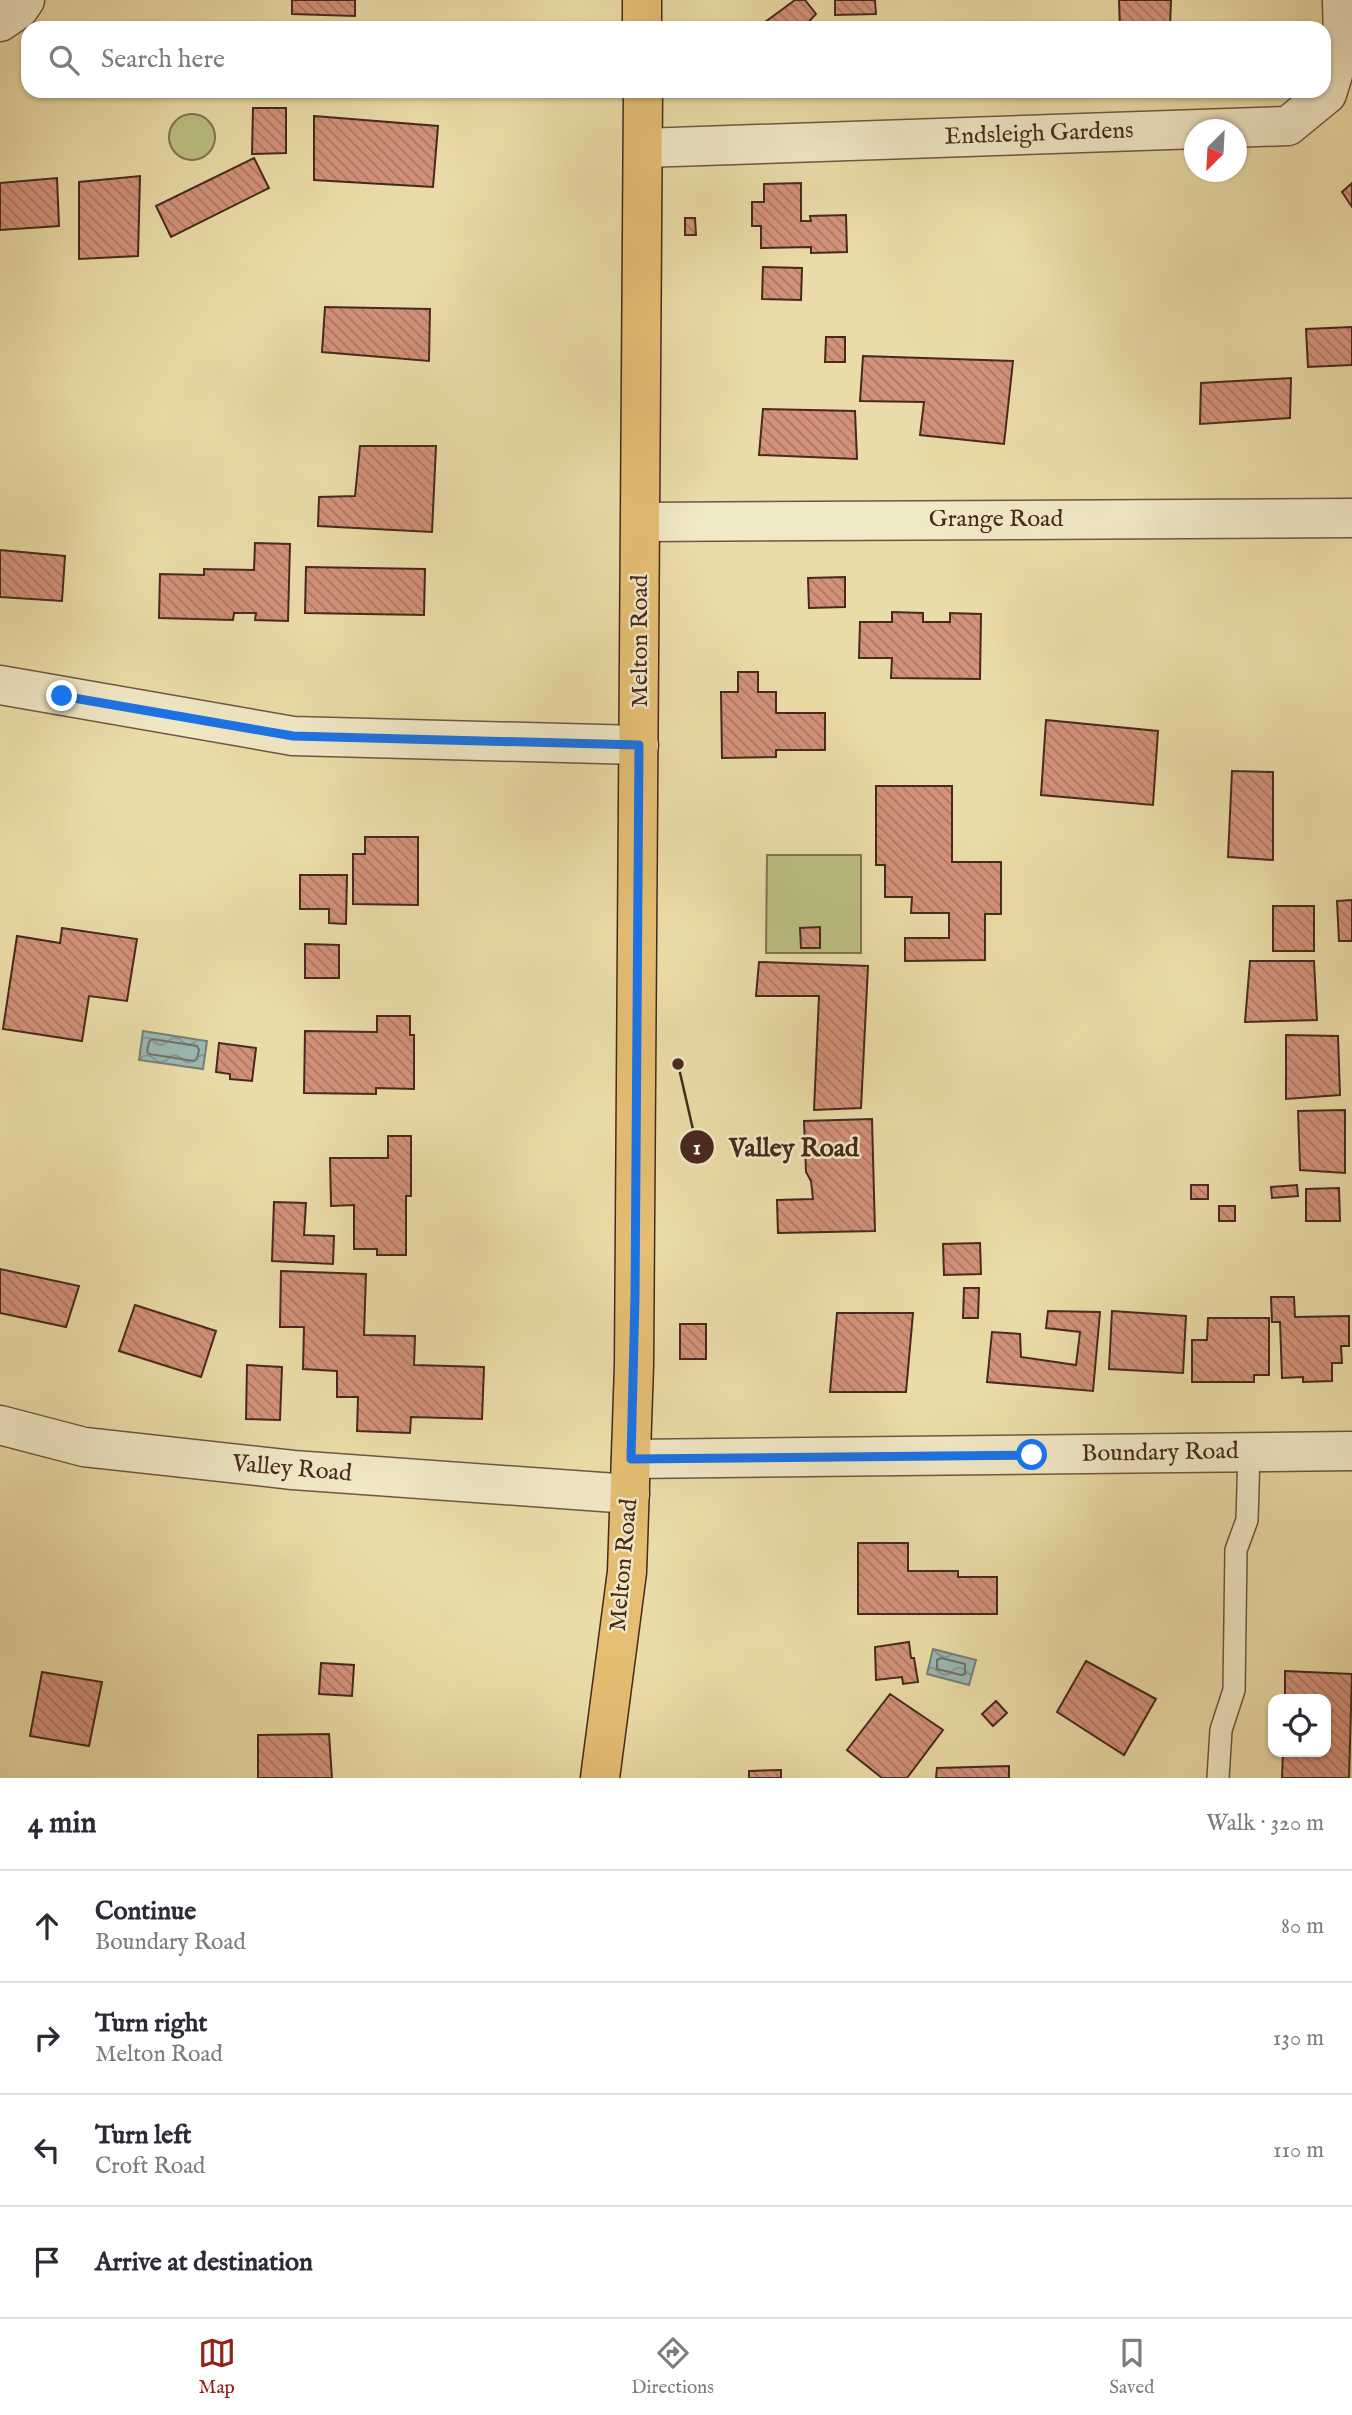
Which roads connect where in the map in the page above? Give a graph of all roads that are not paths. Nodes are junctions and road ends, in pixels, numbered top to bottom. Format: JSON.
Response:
{"nodes":[{"id":1,"x":25,"y":0,"type":"edge"},
{"id":2,"x":642,"y":0,"type":"edge"},
{"id":3,"x":1342,"y":0,"type":"edge"},
{"id":4,"x":642,"y":21,"type":"edge"},
{"id":5,"x":0,"y":22,"type":"edge"},
{"id":6,"x":1331,"y":79,"type":"edge"},
{"id":7,"x":643,"y":98,"type":"edge"},
{"id":8,"x":1321,"y":98,"type":"edge"},
{"id":9,"x":643,"y":148,"type":"junction"},
{"id":10,"x":1352,"y":517,"type":"edge"},
{"id":11,"x":641,"y":522,"type":"junction"},
{"id":12,"x":0,"y":685,"type":"edge"},
{"id":13,"x":639,"y":745,"type":"junction"},
{"id":14,"x":0,"y":1425,"type":"edge"},
{"id":15,"x":1352,"y":1451,"type":"edge"},
{"id":16,"x":1249,"y":1452,"type":"junction"},
{"id":17,"x":631,"y":1477,"type":"junction"},
{"id":18,"x":600,"y":1778,"type":"edge"},
{"id":19,"x":1218,"y":1778,"type":"edge"}],
"edges":[{"from":1,"to":5,"type":"street"},
{"from":2,"to":4,"type":"main road"},
{"from":3,"to":6,"type":"street","name":"Endsleigh Gardens"},
{"from":7,"to":9,"type":"main road","name":"Melton Road"},
{"from":8,"to":9,"type":"street","name":"Endsleigh Gardens"},
{"from":9,"to":11,"type":"main road","name":"Melton Road"},
{"from":10,"to":11,"type":"street","name":"Grange Road"},
{"from":11,"to":13,"type":"main road","name":"Melton Road"},
{"from":12,"to":13,"type":"street"},
{"from":13,"to":17,"type":"main road","name":"Melton Road"},
{"from":14,"to":17,"type":"street","name":"Valley Road"},
{"from":15,"to":16,"type":"street","name":"Boundary Road"},
{"from":16,"to":17,"type":"street","name":"Boundary Road"},
{"from":16,"to":19,"type":"lane"},
{"from":17,"to":18,"type":"main road","name":"Melton Road"}]}
